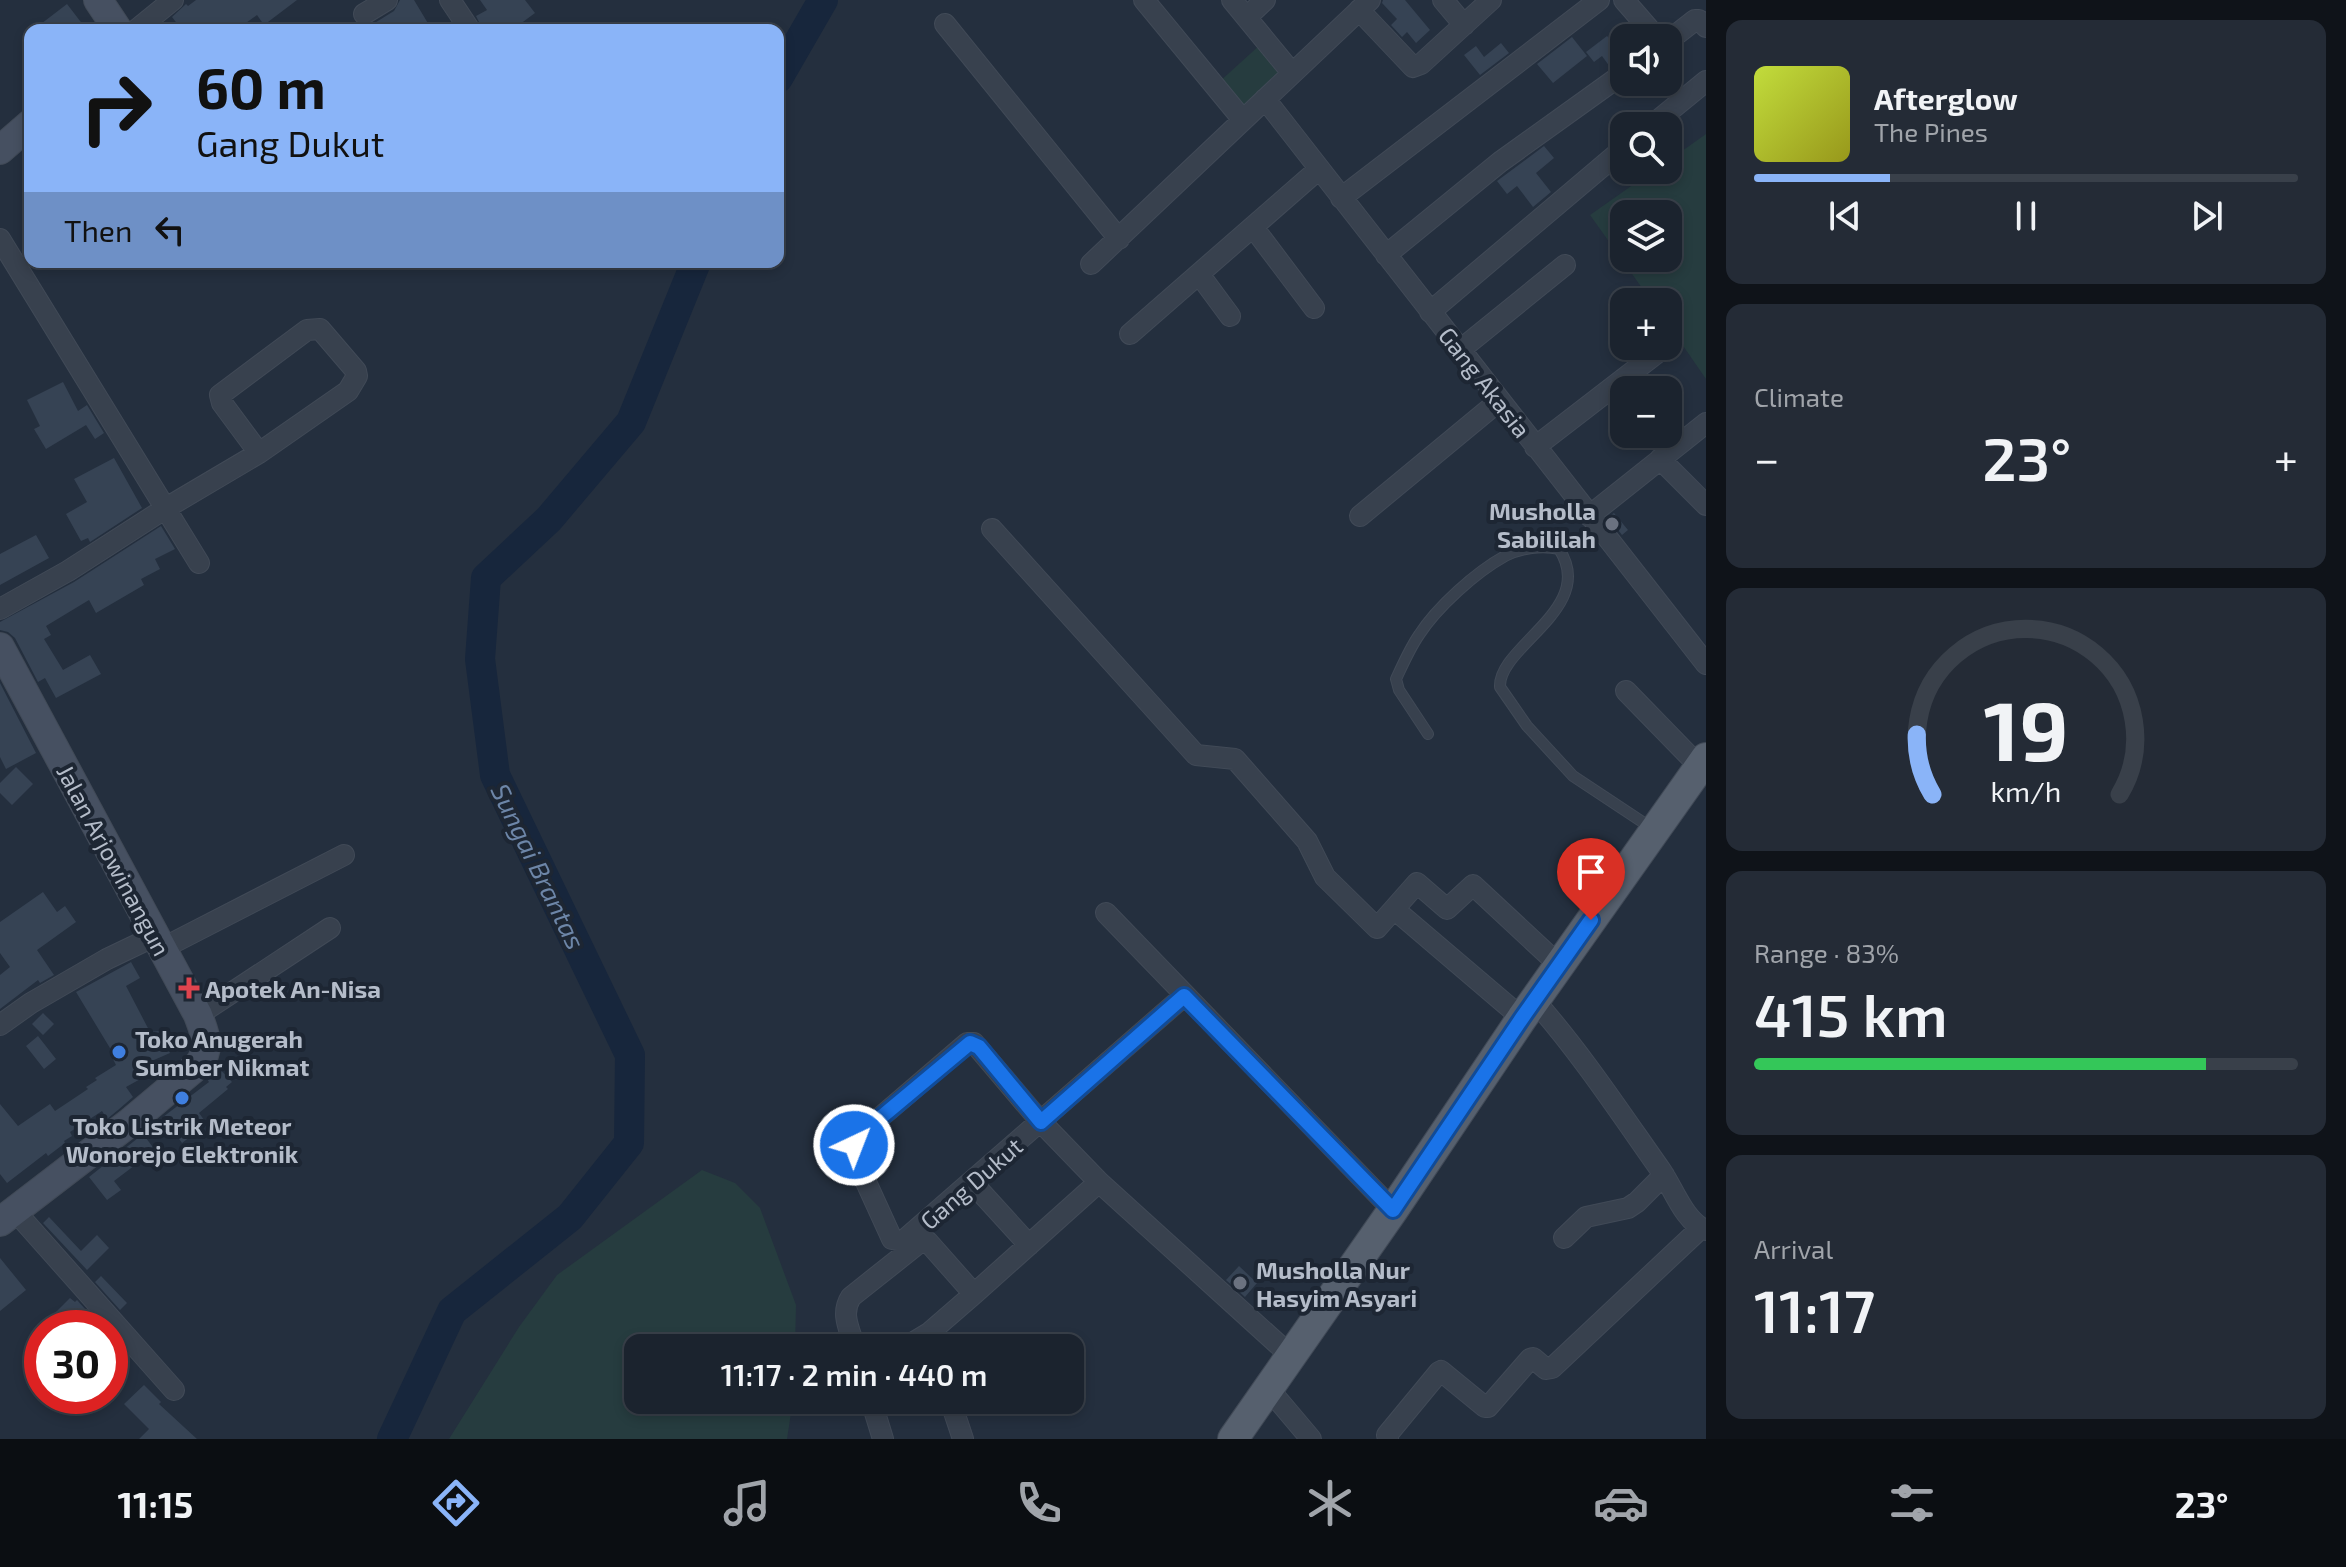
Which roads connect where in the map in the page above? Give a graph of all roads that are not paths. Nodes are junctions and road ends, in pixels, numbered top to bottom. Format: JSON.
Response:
{"nodes":[{"id":1,"x":98,"y":0,"type":"edge"},
{"id":2,"x":173,"y":0,"type":"edge"},
{"id":3,"x":387,"y":0,"type":"edge"},
{"id":4,"x":450,"y":0,"type":"edge"},
{"id":5,"x":1144,"y":0,"type":"edge"},
{"id":6,"x":1232,"y":0,"type":"edge"},
{"id":7,"x":1265,"y":0,"type":"edge"},
{"id":8,"x":1443,"y":0,"type":"edge"},
{"id":9,"x":1491,"y":0,"type":"edge"},
{"id":10,"x":1599,"y":0,"type":"edge"},
{"id":11,"x":1624,"y":0,"type":"edge"},
{"id":12,"x":1365,"y":5,"type":"edge"},
{"id":13,"x":364,"y":14,"type":"dead end"},
{"id":14,"x":1247,"y":17,"type":"junction"},
{"id":15,"x":114,"y":24,"type":"edge"},
{"id":16,"x":143,"y":24,"type":"edge"},
{"id":17,"x":466,"y":24,"type":"edge"},
{"id":18,"x":945,"y":24,"type":"dead end"},
{"id":19,"x":1645,"y":24,"type":"edge"},
{"id":20,"x":1464,"y":25,"type":"junction"},
{"id":21,"x":1706,"y":27,"type":"edge"},
{"id":22,"x":1682,"y":30,"type":"edge"},
{"id":23,"x":1292,"y":73,"type":"junction"},
{"id":24,"x":1706,"y":81,"type":"edge"},
{"id":25,"x":1610,"y":83,"type":"edge"},
{"id":26,"x":1265,"y":99,"type":"junction"},
{"id":27,"x":1668,"y":112,"type":"edge"},
{"id":28,"x":1243,"y":120,"type":"junction"},
{"id":29,"x":24,"y":129,"type":"edge"},
{"id":30,"x":0,"y":150,"type":"edge"},
{"id":31,"x":1610,"y":160,"type":"edge"},
{"id":32,"x":1319,"y":169,"type":"junction"},
{"id":33,"x":1341,"y":198,"type":"junction"},
{"id":34,"x":1253,"y":227,"type":"junction"},
{"id":35,"x":0,"y":239,"type":"edge"},
{"id":36,"x":1119,"y":239,"type":"junction"},
{"id":37,"x":1386,"y":255,"type":"junction"},
{"id":38,"x":1091,"y":264,"type":"dead end"},
{"id":39,"x":1565,"y":265,"type":"dead end"},
{"id":40,"x":1199,"y":274,"type":"junction"},
{"id":41,"x":1314,"y":308,"type":"dead end"},
{"id":42,"x":1430,"y":312,"type":"junction"},
{"id":43,"x":1230,"y":316,"type":"dead end"},
{"id":44,"x":1130,"y":334,"type":"dead end"},
{"id":45,"x":1460,"y":350,"type":"junction"},
{"id":46,"x":1648,"y":360,"type":"edge"},
{"id":47,"x":1499,"y":401,"type":"junction"},
{"id":48,"x":1706,"y":423,"type":"edge"},
{"id":49,"x":1535,"y":447,"type":"junction"},
{"id":50,"x":259,"y":453,"type":"junction"},
{"id":51,"x":1660,"y":459,"type":"junction"},
{"id":52,"x":1706,"y":505,"type":"edge"},
{"id":53,"x":166,"y":508,"type":"junction"},
{"id":54,"x":1360,"y":516,"type":"dead end"},
{"id":55,"x":1589,"y":516,"type":"junction"},
{"id":56,"x":992,"y":529,"type":"dead end"},
{"id":57,"x":199,"y":563,"type":"dead end"},
{"id":58,"x":0,"y":609,"type":"edge"},
{"id":59,"x":0,"y":647,"type":"edge"},
{"id":60,"x":1706,"y":664,"type":"edge"},
{"id":61,"x":1626,"y":691,"type":"dead end"},
{"id":62,"x":1428,"y":734,"type":"dead end"},
{"id":63,"x":1703,"y":763,"type":"edge"},
{"id":64,"x":1655,"y":831,"type":"junction"},
{"id":65,"x":344,"y":855,"type":"dead end"},
{"id":66,"x":1394,"y":909,"type":"junction"},
{"id":67,"x":1106,"y":913,"type":"dead end"},
{"id":68,"x":330,"y":928,"type":"dead end"},
{"id":69,"x":158,"y":943,"type":"junction"},
{"id":70,"x":1559,"y":965,"type":"junction"},
{"id":71,"x":1184,"y":996,"type":"junction"},
{"id":72,"x":1528,"y":1009,"type":"junction"},
{"id":73,"x":198,"y":1015,"type":"junction"},
{"id":74,"x":0,"y":1025,"type":"edge"},
{"id":75,"x":1041,"y":1122,"type":"junction"},
{"id":76,"x":1664,"y":1175,"type":"junction"},
{"id":77,"x":1099,"y":1182,"type":"junction"},
{"id":78,"x":978,"y":1189,"type":"dead end"},
{"id":79,"x":1393,"y":1210,"type":"junction"},
{"id":80,"x":7,"y":1216,"type":"edge"},
{"id":81,"x":1704,"y":1229,"type":"edge"},
{"id":82,"x":1564,"y":1238,"type":"dead end"},
{"id":83,"x":1029,"y":1245,"type":"junction"},
{"id":84,"x":974,"y":1294,"type":"junction"},
{"id":85,"x":851,"y":1334,"type":"edge"},
{"id":86,"x":937,"y":1334,"type":"edge"},
{"id":87,"x":1291,"y":1356,"type":"junction"},
{"id":88,"x":1268,"y":1388,"type":"junction"},
{"id":89,"x":174,"y":1390,"type":"dead end"},
{"id":90,"x":875,"y":1414,"type":"edge"},
{"id":91,"x":955,"y":1414,"type":"edge"},
{"id":92,"x":883,"y":1439,"type":"edge"},
{"id":93,"x":963,"y":1439,"type":"edge"},
{"id":94,"x":1233,"y":1439,"type":"edge"},
{"id":95,"x":1311,"y":1439,"type":"edge"},
{"id":96,"x":1388,"y":1439,"type":"edge"}],
"edges":[{"from":1,"to":15,"type":"main road"},
{"from":2,"to":16,"type":"street"},
{"from":3,"to":13,"type":"street"},
{"from":4,"to":17,"type":"street"},
{"from":5,"to":28,"type":"street"},
{"from":6,"to":14,"type":"street"},
{"from":7,"to":14,"type":"street"},
{"from":8,"to":20,"type":"street"},
{"from":9,"to":20,"type":"street"},
{"from":10,"to":33,"type":"street"},
{"from":11,"to":19,"type":"street"},
{"from":12,"to":20,"type":"street"},
{"from":12,"to":23,"type":"street"},
{"from":14,"to":23,"type":"street"},
{"from":18,"to":36,"type":"street"},
{"from":21,"to":22,"type":"street"},
{"from":23,"to":26,"type":"street"},
{"from":24,"to":27,"type":"street"},
{"from":25,"to":37,"type":"street"},
{"from":26,"to":28,"type":"street"},
{"from":26,"to":32,"type":"street","name":"Gang Akasia"},
{"from":28,"to":36,"type":"street"},
{"from":29,"to":30,"type":"main road"},
{"from":31,"to":42,"type":"street"},
{"from":32,"to":33,"type":"street","name":"Gang Akasia"},
{"from":32,"to":34,"type":"street"},
{"from":33,"to":37,"type":"street","name":"Gang Akasia"},
{"from":34,"to":40,"type":"street"},
{"from":34,"to":41,"type":"street"},
{"from":35,"to":53,"type":"street"},
{"from":36,"to":38,"type":"street"},
{"from":37,"to":42,"type":"street","name":"Gang Akasia"},
{"from":39,"to":45,"type":"street"},
{"from":40,"to":43,"type":"street"},
{"from":40,"to":44,"type":"street"},
{"from":42,"to":45,"type":"street","name":"Gang Akasia"},
{"from":45,"to":47,"type":"street","name":"Gang Akasia"},
{"from":46,"to":49,"type":"street"},
{"from":47,"to":49,"type":"street","name":"Gang Akasia"},
{"from":47,"to":54,"type":"street"},
{"from":48,"to":51,"type":"street"},
{"from":49,"to":55,"type":"street","name":"Gang Akasia"},
{"from":50,"to":50,"type":"street"},
{"from":50,"to":53,"type":"street"},
{"from":51,"to":52,"type":"street"},
{"from":51,"to":55,"type":"street"},
{"from":53,"to":57,"type":"street"},
{"from":53,"to":58,"type":"street"},
{"from":55,"to":60,"type":"street","name":"Gang Akasia"},
{"from":56,"to":66,"type":"street"},
{"from":59,"to":69,"type":"main road","name":"Jalan Arjowinangun"},
{"from":61,"to":63,"type":"street"},
{"from":62,"to":64,"type":"lane"},
{"from":63,"to":64,"type":"main road"},
{"from":64,"to":70,"type":"main road"},
{"from":65,"to":69,"type":"street"},
{"from":66,"to":70,"type":"street"},
{"from":66,"to":72,"type":"street"},
{"from":67,"to":71,"type":"street"},
{"from":68,"to":73,"type":"street"},
{"from":69,"to":73,"type":"main road","name":"Jalan Arjowinangun"},
{"from":69,"to":74,"type":"street"},
{"from":70,"to":72,"type":"main road"},
{"from":71,"to":75,"type":"street"},
{"from":71,"to":79,"type":"street"},
{"from":72,"to":76,"type":"street"},
{"from":72,"to":79,"type":"main road"},
{"from":73,"to":80,"type":"main road","name":"Jalan Arjowinangun"},
{"from":75,"to":75,"type":"street","name":"Gang Dukut"},
{"from":75,"to":77,"type":"street"},
{"from":76,"to":81,"type":"street"},
{"from":76,"to":82,"type":"street"},
{"from":77,"to":83,"type":"street"},
{"from":77,"to":87,"type":"street"},
{"from":78,"to":83,"type":"street"},
{"from":79,"to":87,"type":"main road"},
{"from":80,"to":89,"type":"street"},
{"from":81,"to":96,"type":"street"},
{"from":83,"to":84,"type":"street"},
{"from":84,"to":85,"type":"street"},
{"from":84,"to":86,"type":"street"},
{"from":87,"to":88,"type":"main road"},
{"from":88,"to":94,"type":"main road"},
{"from":88,"to":95,"type":"street"},
{"from":90,"to":92,"type":"street"},
{"from":91,"to":93,"type":"street"}]}
